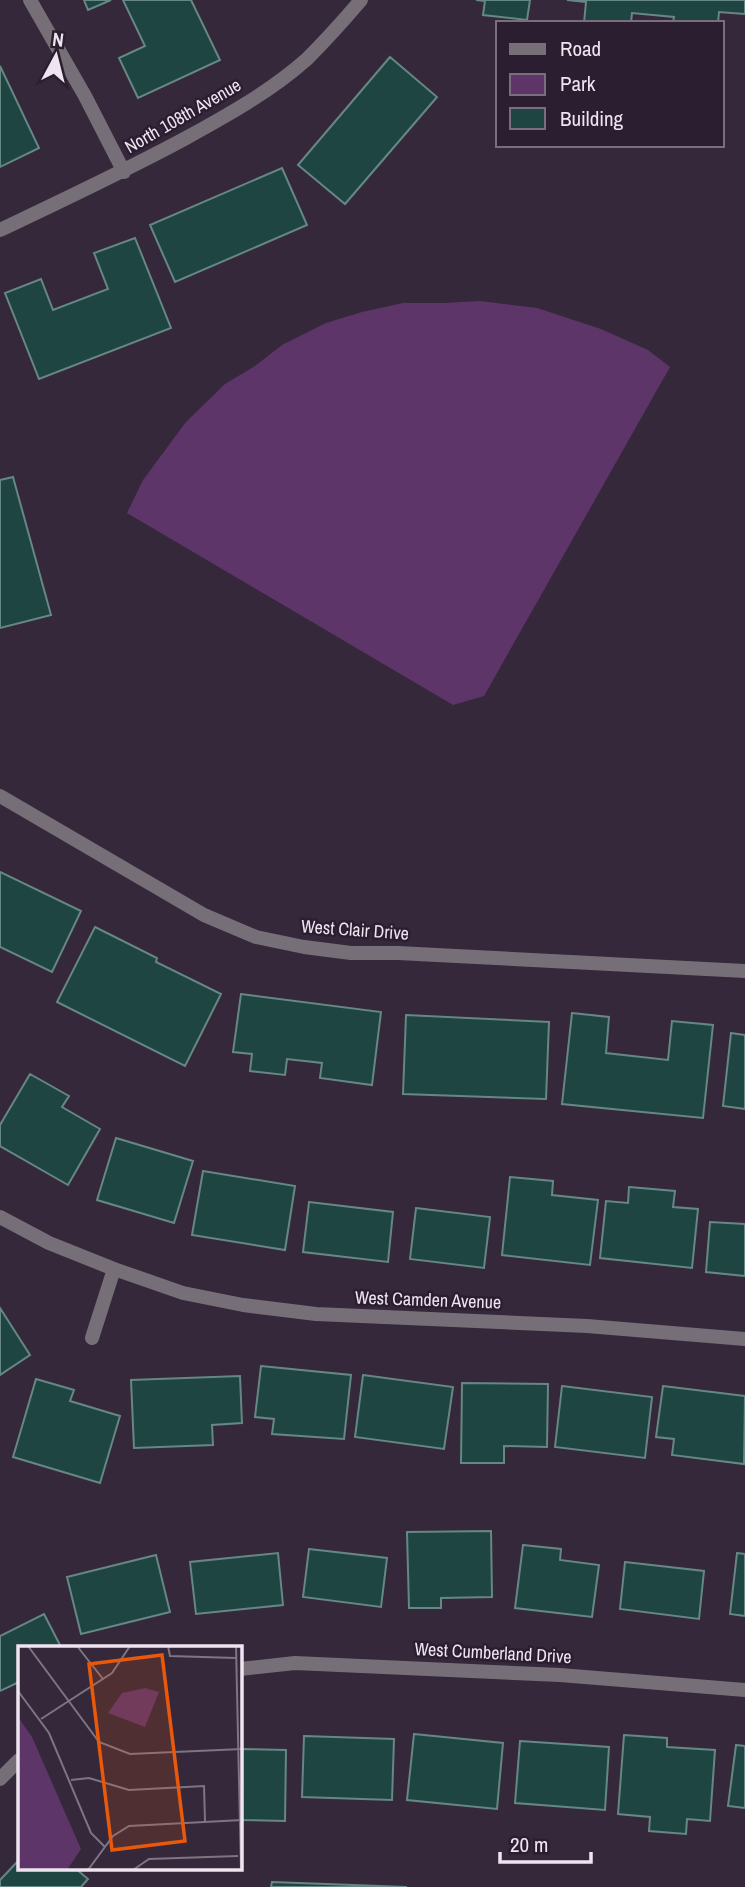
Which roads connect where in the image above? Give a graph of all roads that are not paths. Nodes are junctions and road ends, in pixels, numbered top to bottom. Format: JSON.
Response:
{"nodes":[{"id":1,"x":30,"y":0,"type":"edge"},
{"id":2,"x":361,"y":0,"type":"edge"},
{"id":3,"x":124,"y":172,"type":"junction"},
{"id":4,"x":0,"y":230,"type":"edge"},
{"id":5,"x":0,"y":796,"type":"edge"},
{"id":6,"x":745,"y":971,"type":"edge"},
{"id":7,"x":0,"y":1217,"type":"edge"},
{"id":8,"x":114,"y":1269,"type":"junction"},
{"id":9,"x":92,"y":1338,"type":"dead end"},
{"id":10,"x":745,"y":1339,"type":"edge"},
{"id":11,"x":242,"y":1669,"type":"edge"},
{"id":12,"x":745,"y":1690,"type":"edge"},
{"id":13,"x":18,"y":1761,"type":"edge"},
{"id":14,"x":0,"y":1779,"type":"edge"}],
"edges":[{"from":1,"to":3,"type":"street"},
{"from":2,"to":3,"type":"street","name":"North 108th Avenue"},
{"from":3,"to":4,"type":"street","name":"North 108th Avenue"},
{"from":5,"to":6,"type":"street","name":"West Clair Drive"},
{"from":7,"to":8,"type":"street","name":"West Camden Avenue"},
{"from":8,"to":9,"type":"street"},
{"from":8,"to":10,"type":"street","name":"West Camden Avenue"},
{"from":11,"to":12,"type":"street","name":"West Cumberland Drive"},
{"from":13,"to":14,"type":"street"}]}
